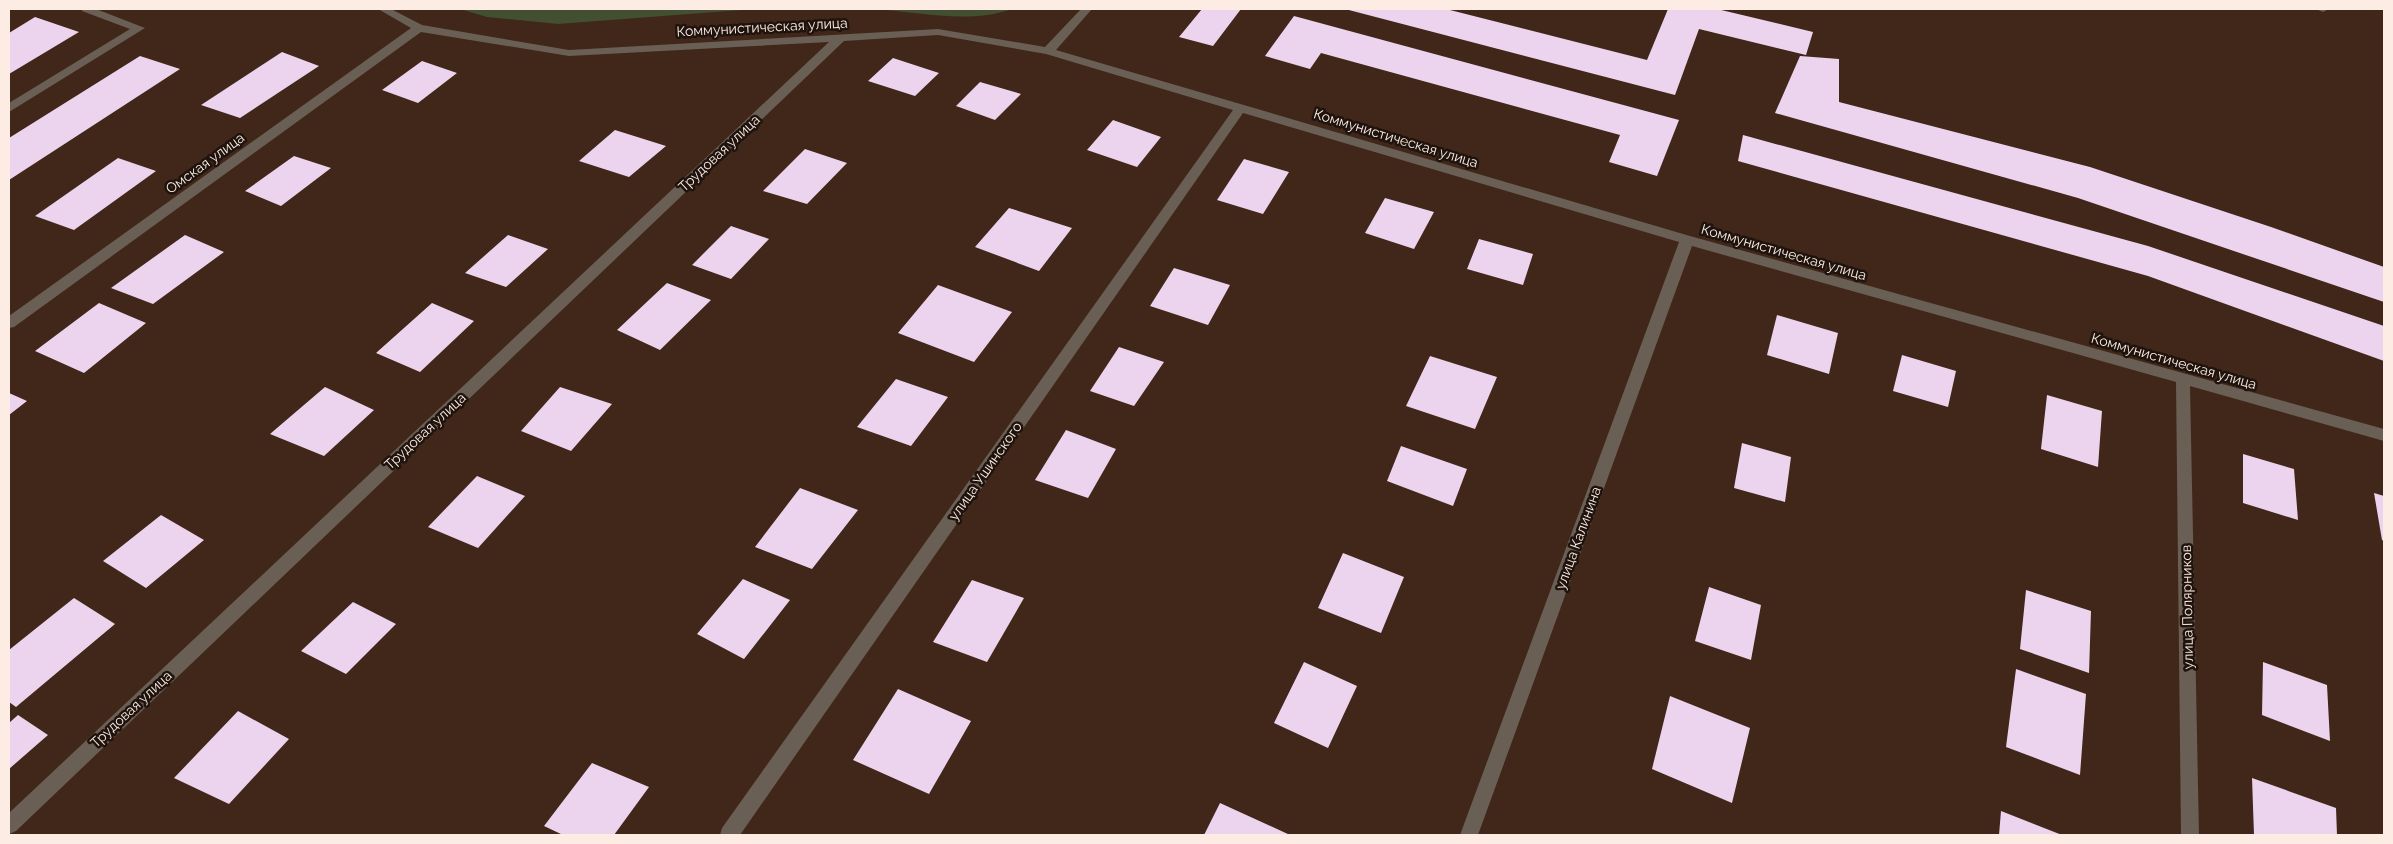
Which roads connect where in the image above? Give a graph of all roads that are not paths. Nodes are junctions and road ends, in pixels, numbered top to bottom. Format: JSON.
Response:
{"nodes":[{"id":1,"x":86,"y":9,"type":"edge"},
{"id":2,"x":383,"y":9,"type":"edge"},
{"id":3,"x":1087,"y":9,"type":"edge"},
{"id":4,"x":419,"y":28,"type":"junction"},
{"id":5,"x":841,"y":37,"type":"junction"},
{"id":6,"x":1048,"y":51,"type":"junction"},
{"id":7,"x":9,"y":108,"type":"edge"},
{"id":8,"x":1240,"y":108,"type":"junction"},
{"id":9,"x":1687,"y":240,"type":"junction"},
{"id":10,"x":9,"y":323,"type":"edge"},
{"id":11,"x":2183,"y":379,"type":"junction"},
{"id":12,"x":2384,"y":435,"type":"edge"},
{"id":13,"x":9,"y":825,"type":"edge"},
{"id":14,"x":730,"y":835,"type":"edge"},
{"id":15,"x":1469,"y":835,"type":"edge"},
{"id":16,"x":2190,"y":835,"type":"edge"}],
"edges":[{"from":1,"to":7,"type":"street"},
{"from":2,"to":4,"type":"street","name":"Коммунистическая улица"},
{"from":3,"to":6,"type":"street"},
{"from":4,"to":5,"type":"street","name":"Коммунистическая улица"},
{"from":4,"to":10,"type":"street","name":"Омская улица"},
{"from":5,"to":6,"type":"street","name":"Коммунистическая улица"},
{"from":5,"to":13,"type":"street","name":"Трудовая улица"},
{"from":6,"to":8,"type":"street","name":"Коммунистическая улица"},
{"from":8,"to":9,"type":"street","name":"Коммунистическая улица"},
{"from":8,"to":14,"type":"street","name":"улица Ушинского"},
{"from":9,"to":11,"type":"street","name":"Коммунистическая улица"},
{"from":9,"to":15,"type":"street","name":"улица Калинина"},
{"from":11,"to":12,"type":"street","name":"Коммунистическая улица"},
{"from":11,"to":16,"type":"street","name":"улица Полярников"}]}
